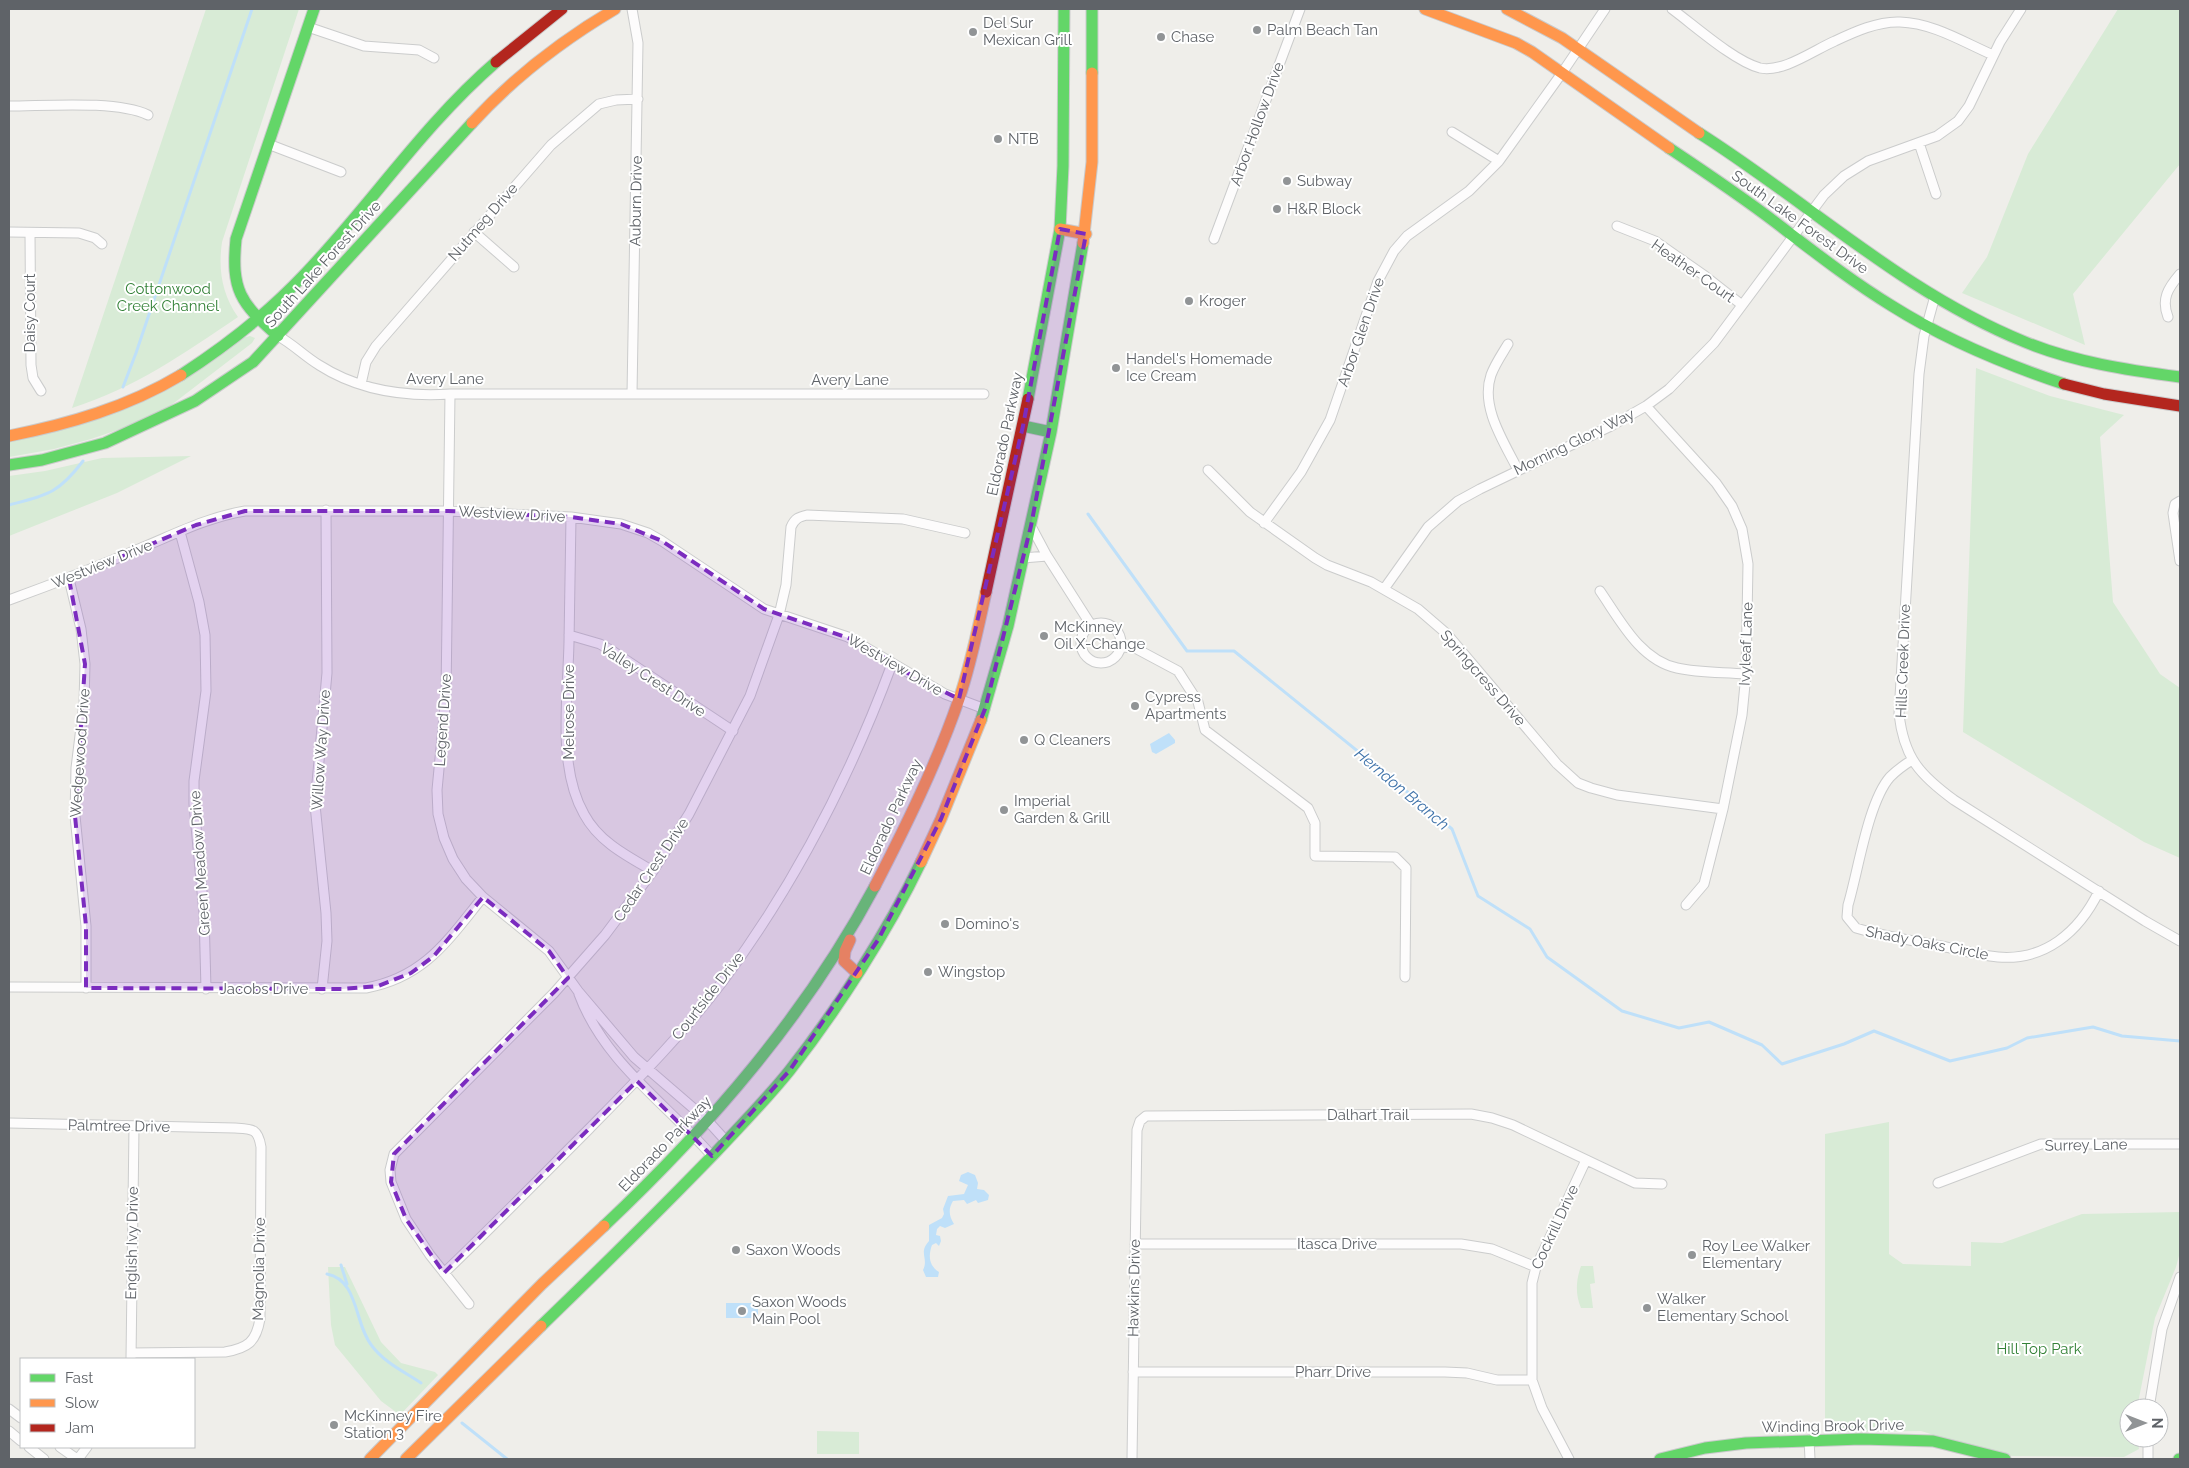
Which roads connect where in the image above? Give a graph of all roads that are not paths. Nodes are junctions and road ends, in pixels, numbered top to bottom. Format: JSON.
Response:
{"nodes":[{"id":1,"x":314,"y":9,"type":"edge"},
{"id":2,"x":562,"y":9,"type":"edge"},
{"id":3,"x":615,"y":9,"type":"edge"},
{"id":4,"x":632,"y":9,"type":"edge"},
{"id":5,"x":1064,"y":9,"type":"edge"},
{"id":6,"x":1092,"y":9,"type":"edge"},
{"id":7,"x":1300,"y":9,"type":"edge"},
{"id":8,"x":1425,"y":9,"type":"edge"},
{"id":9,"x":1507,"y":9,"type":"edge"},
{"id":10,"x":1605,"y":9,"type":"edge"},
{"id":11,"x":1672,"y":9,"type":"edge"},
{"id":12,"x":2021,"y":9,"type":"edge"},
{"id":13,"x":308,"y":26,"type":"junction"},
{"id":14,"x":1578,"y":49,"type":"junction"},
{"id":15,"x":1993,"y":55,"type":"junction"},
{"id":16,"x":434,"y":58,"type":"dead end"},
{"id":17,"x":1562,"y":74,"type":"junction"},
{"id":18,"x":638,"y":99,"type":"junction"},
{"id":19,"x":9,"y":106,"type":"edge"},
{"id":20,"x":148,"y":115,"type":"dead end"},
{"id":21,"x":1452,"y":132,"type":"dead end"},
{"id":22,"x":1919,"y":143,"type":"junction"},
{"id":23,"x":268,"y":144,"type":"junction"},
{"id":24,"x":1499,"y":161,"type":"junction"},
{"id":25,"x":341,"y":172,"type":"dead end"},
{"id":26,"x":1936,"y":194,"type":"dead end"},
{"id":27,"x":1812,"y":211,"type":"junction"},
{"id":28,"x":1616,"y":226,"type":"dead end"},
{"id":29,"x":1060,"y":229,"type":"junction"},
{"id":30,"x":9,"y":232,"type":"edge"},
{"id":31,"x":474,"y":232,"type":"junction"},
{"id":32,"x":30,"y":233,"type":"junction"},
{"id":33,"x":1086,"y":234,"type":"junction"},
{"id":34,"x":1793,"y":237,"type":"junction"},
{"id":35,"x":1214,"y":240,"type":"dead end"},
{"id":36,"x":102,"y":244,"type":"dead end"},
{"id":37,"x":514,"y":267,"type":"dead end"},
{"id":38,"x":2180,"y":274,"type":"edge"},
{"id":39,"x":1935,"y":296,"type":"junction"},
{"id":40,"x":1742,"y":305,"type":"junction"},
{"id":41,"x":2168,"y":318,"type":"dead end"},
{"id":42,"x":258,"y":320,"type":"junction"},
{"id":43,"x":1927,"y":326,"type":"junction"},
{"id":44,"x":278,"y":336,"type":"junction"},
{"id":45,"x":1508,"y":344,"type":"dead end"},
{"id":46,"x":2180,"y":376,"type":"edge"},
{"id":47,"x":361,"y":384,"type":"junction"},
{"id":48,"x":41,"y":391,"type":"dead end"},
{"id":49,"x":450,"y":394,"type":"junction"},
{"id":50,"x":632,"y":394,"type":"junction"},
{"id":51,"x":984,"y":394,"type":"dead end"},
{"id":52,"x":1646,"y":406,"type":"junction"},
{"id":53,"x":2180,"y":406,"type":"edge"},
{"id":54,"x":1023,"y":426,"type":"junction"},
{"id":55,"x":1051,"y":432,"type":"junction"},
{"id":56,"x":9,"y":436,"type":"edge"},
{"id":57,"x":9,"y":466,"type":"edge"},
{"id":58,"x":1208,"y":470,"type":"dead end"},
{"id":59,"x":1518,"y":470,"type":"junction"},
{"id":60,"x":2180,"y":501,"type":"edge"},
{"id":61,"x":326,"y":510,"type":"junction"},
{"id":62,"x":448,"y":511,"type":"junction"},
{"id":63,"x":571,"y":517,"type":"junction"},
{"id":64,"x":1264,"y":523,"type":"junction"},
{"id":65,"x":1031,"y":526,"type":"junction"},
{"id":66,"x":180,"y":532,"type":"junction"},
{"id":67,"x":965,"y":533,"type":"dead end"},
{"id":68,"x":1047,"y":556,"type":"junction"},
{"id":69,"x":1023,"y":558,"type":"junction"},
{"id":70,"x":2180,"y":561,"type":"edge"},
{"id":71,"x":68,"y":579,"type":"junction"},
{"id":72,"x":1384,"y":589,"type":"junction"},
{"id":73,"x":1600,"y":591,"type":"dead end"},
{"id":74,"x":9,"y":600,"type":"edge"},
{"id":75,"x":779,"y":615,"type":"junction"},
{"id":76,"x":1091,"y":625,"type":"junction"},
{"id":77,"x":569,"y":635,"type":"junction"},
{"id":78,"x":1122,"y":647,"type":"junction"},
{"id":79,"x":892,"y":664,"type":"junction"},
{"id":80,"x":1746,"y":674,"type":"junction"},
{"id":81,"x":959,"y":699,"type":"junction"},
{"id":82,"x":985,"y":709,"type":"junction"},
{"id":83,"x":733,"y":731,"type":"junction"},
{"id":84,"x":1912,"y":760,"type":"junction"},
{"id":85,"x":1723,"y":809,"type":"junction"},
{"id":86,"x":653,"y":871,"type":"junction"},
{"id":87,"x":2099,"y":891,"type":"junction"},
{"id":88,"x":483,"y":897,"type":"junction"},
{"id":89,"x":869,"y":897,"type":"junction"},
{"id":90,"x":1686,"y":905,"type":"dead end"},
{"id":91,"x":2180,"y":941,"type":"edge"},
{"id":92,"x":857,"y":973,"type":"junction"},
{"id":93,"x":1405,"y":977,"type":"dead end"},
{"id":94,"x":568,"y":978,"type":"junction"},
{"id":95,"x":9,"y":987,"type":"edge"},
{"id":96,"x":86,"y":988,"type":"junction"},
{"id":97,"x":206,"y":989,"type":"junction"},
{"id":98,"x":322,"y":989,"type":"junction"},
{"id":99,"x":578,"y":991,"type":"junction"},
{"id":100,"x":648,"y":1068,"type":"junction"},
{"id":101,"x":637,"y":1081,"type":"junction"},
{"id":102,"x":1142,"y":1119,"type":"joint"},
{"id":103,"x":707,"y":1120,"type":"junction"},
{"id":104,"x":9,"y":1124,"type":"edge"},
{"id":105,"x":134,"y":1127,"type":"junction"},
{"id":106,"x":229,"y":1128,"type":"joint"},
{"id":107,"x":694,"y":1134,"type":"junction"},
{"id":108,"x":726,"y":1141,"type":"junction"},
{"id":109,"x":2180,"y":1144,"type":"edge"},
{"id":110,"x":712,"y":1156,"type":"junction"},
{"id":111,"x":1586,"y":1160,"type":"junction"},
{"id":112,"x":1938,"y":1183,"type":"dead end"},
{"id":113,"x":1662,"y":1184,"type":"dead end"},
{"id":114,"x":1135,"y":1244,"type":"junction"},
{"id":115,"x":1536,"y":1267,"type":"junction"},
{"id":116,"x":444,"y":1273,"type":"junction"},
{"id":117,"x":2180,"y":1277,"type":"edge"},
{"id":118,"x":469,"y":1304,"type":"dead end"},
{"id":119,"x":131,"y":1356,"type":"edge"},
{"id":120,"x":1133,"y":1372,"type":"junction"},
{"id":121,"x":1532,"y":1380,"type":"junction"},
{"id":122,"x":2151,"y":1398,"type":"edge"},
{"id":123,"x":9,"y":1409,"type":"edge"},
{"id":124,"x":20,"y":1417,"type":"edge"},
{"id":125,"x":9,"y":1431,"type":"edge"},
{"id":126,"x":20,"y":1436,"type":"edge"},
{"id":127,"x":1809,"y":1440,"type":"junction"},
{"id":128,"x":30,"y":1448,"type":"edge"},
{"id":129,"x":61,"y":1448,"type":"edge"},
{"id":130,"x":86,"y":1448,"type":"edge"},
{"id":131,"x":44,"y":1459,"type":"edge"},
{"id":132,"x":77,"y":1459,"type":"edge"},
{"id":133,"x":370,"y":1459,"type":"edge"},
{"id":134,"x":406,"y":1459,"type":"edge"},
{"id":135,"x":1132,"y":1459,"type":"edge"},
{"id":136,"x":1570,"y":1459,"type":"edge"},
{"id":137,"x":1660,"y":1459,"type":"edge"},
{"id":138,"x":1810,"y":1459,"type":"edge"},
{"id":139,"x":2005,"y":1459,"type":"edge"}],
"edges":[{"from":1,"to":13,"type":"main road","name":"Avery Lane"},
{"from":2,"to":42,"type":"main road","name":"South Lake Forest Drive"},
{"from":3,"to":44,"type":"main road","name":"South Lake Forest Drive"},
{"from":4,"to":18,"type":"street","name":"Auburn Drive"},
{"from":5,"to":29,"type":"main road","name":"Eldorado Parkway"},
{"from":6,"to":33,"type":"main road"},
{"from":7,"to":35,"type":"street","name":"Arbor Hollow Drive"},
{"from":8,"to":17,"type":"main road","name":"South Lake Forest Drive"},
{"from":9,"to":14,"type":"main road","name":"South Lake Forest Drive"},
{"from":10,"to":14,"type":"street","name":"Arbor Glen Drive"},
{"from":11,"to":15,"type":"street"},
{"from":12,"to":15,"type":"street","name":"Morning Glory Way"},
{"from":13,"to":16,"type":"street"},
{"from":13,"to":23,"type":"main road","name":"Avery Lane"},
{"from":14,"to":17,"type":"street","name":"Arbor Glen Drive"},
{"from":14,"to":27,"type":"main road","name":"South Lake Forest Drive"},
{"from":15,"to":22,"type":"street","name":"Morning Glory Way"},
{"from":17,"to":24,"type":"street","name":"Arbor Glen Drive"},
{"from":17,"to":34,"type":"main road","name":"South Lake Forest Drive"},
{"from":18,"to":31,"type":"street","name":"Nutmeg Drive"},
{"from":18,"to":50,"type":"street","name":"Auburn Drive"},
{"from":19,"to":20,"type":"street"},
{"from":21,"to":24,"type":"street"},
{"from":22,"to":26,"type":"street"},
{"from":22,"to":27,"type":"street","name":"Morning Glory Way"},
{"from":23,"to":25,"type":"street"},
{"from":23,"to":42,"type":"main road","name":"Avery Lane"},
{"from":24,"to":64,"type":"street","name":"Arbor Glen Drive"},
{"from":27,"to":34,"type":"street","name":"Morning Glory Way"},
{"from":27,"to":39,"type":"main road","name":"South Lake Forest Drive"},
{"from":28,"to":40,"type":"street","name":"Heather Court"},
{"from":29,"to":33,"type":"main road"},
{"from":29,"to":54,"type":"main road","name":"Eldorado Parkway"},
{"from":30,"to":32,"type":"street"},
{"from":31,"to":37,"type":"street"},
{"from":31,"to":47,"type":"street","name":"Nutmeg Drive"},
{"from":32,"to":36,"type":"street"},
{"from":32,"to":48,"type":"street","name":"Daisy Court"},
{"from":33,"to":55,"type":"main road"},
{"from":34,"to":40,"type":"street","name":"Morning Glory Way"},
{"from":34,"to":43,"type":"main road","name":"South Lake Forest Drive"},
{"from":38,"to":41,"type":"street"},
{"from":39,"to":43,"type":"street","name":"Hills Creek Drive"},
{"from":39,"to":46,"type":"main road","name":"South Lake Forest Drive"},
{"from":40,"to":52,"type":"street","name":"Morning Glory Way"},
{"from":42,"to":44,"type":"main road","name":"Avery Lane"},
{"from":42,"to":56,"type":"main road","name":"South Lake Forest Drive"},
{"from":43,"to":53,"type":"main road","name":"South Lake Forest Drive"},
{"from":43,"to":84,"type":"street","name":"Hills Creek Drive"},
{"from":44,"to":47,"type":"street","name":"Avery Lane"},
{"from":44,"to":57,"type":"main road","name":"South Lake Forest Drive"},
{"from":45,"to":59,"type":"street"},
{"from":47,"to":49,"type":"street","name":"Avery Lane"},
{"from":49,"to":50,"type":"street","name":"Avery Lane"},
{"from":49,"to":62,"type":"street","name":"Legend Drive"},
{"from":50,"to":51,"type":"street","name":"Avery Lane"},
{"from":52,"to":59,"type":"street","name":"Morning Glory Way"},
{"from":52,"to":80,"type":"street","name":"Ivyleaf Lane"},
{"from":54,"to":55,"type":"main road"},
{"from":54,"to":81,"type":"main road","name":"Eldorado Parkway"},
{"from":55,"to":65,"type":"main road"},
{"from":58,"to":64,"type":"street","name":"Springcress Drive"},
{"from":59,"to":72,"type":"street","name":"Morning Glory Way"},
{"from":60,"to":70,"type":"street"},
{"from":61,"to":62,"type":"street","name":"Westview Drive"},
{"from":61,"to":66,"type":"street","name":"Westview Drive"},
{"from":61,"to":98,"type":"street","name":"Willow Way Drive"},
{"from":62,"to":63,"type":"street","name":"Westview Drive"},
{"from":62,"to":88,"type":"street","name":"Legend Drive"},
{"from":63,"to":75,"type":"street","name":"Westview Drive"},
{"from":63,"to":77,"type":"street","name":"Melrose Drive"},
{"from":64,"to":72,"type":"street","name":"Springcress Drive"},
{"from":65,"to":68,"type":"street"},
{"from":65,"to":69,"type":"main road"},
{"from":66,"to":71,"type":"street","name":"Westview Drive"},
{"from":66,"to":97,"type":"street","name":"Green Meadow Drive"},
{"from":67,"to":75,"type":"street","name":"Cedar Crest Drive"},
{"from":68,"to":69,"type":"street"},
{"from":68,"to":76,"type":"street"},
{"from":69,"to":82,"type":"main road"},
{"from":71,"to":74,"type":"street","name":"Westview Drive"},
{"from":71,"to":96,"type":"street","name":"Wedgewood Drive"},
{"from":72,"to":85,"type":"street","name":"Springcress Drive"},
{"from":73,"to":80,"type":"street"},
{"from":75,"to":79,"type":"street","name":"Westview Drive"},
{"from":75,"to":83,"type":"street","name":"Cedar Crest Drive"},
{"from":76,"to":78,"type":"street"},
{"from":76,"to":78,"type":"street"},
{"from":77,"to":83,"type":"street","name":"Valley Crest Drive"},
{"from":77,"to":86,"type":"street","name":"Melrose Drive"},
{"from":78,"to":93,"type":"street"},
{"from":79,"to":81,"type":"street","name":"Westview Drive"},
{"from":79,"to":100,"type":"street","name":"Courtside Drive"},
{"from":80,"to":85,"type":"street","name":"Ivyleaf Lane"},
{"from":81,"to":82,"type":"street","name":"Westview Drive"},
{"from":81,"to":89,"type":"main road","name":"Eldorado Parkway"},
{"from":82,"to":92,"type":"main road"},
{"from":83,"to":86,"type":"street","name":"Cedar Crest Drive"},
{"from":84,"to":87,"type":"street","name":"Hills Creek Drive"},
{"from":84,"to":87,"type":"street","name":"Shady Oaks Circle"},
{"from":85,"to":90,"type":"street","name":"Ivyleaf Lane"},
{"from":86,"to":94,"type":"street","name":"Cedar Crest Drive"},
{"from":87,"to":91,"type":"street","name":"Hills Creek Drive"},
{"from":88,"to":94,"type":"street","name":"Legend Drive"},
{"from":88,"to":98,"type":"street","name":"Jacobs Drive"},
{"from":89,"to":92,"type":"main road"},
{"from":89,"to":103,"type":"main road","name":"Eldorado Parkway"},
{"from":92,"to":108,"type":"main road"},
{"from":94,"to":99,"type":"street","name":"Legend Drive"},
{"from":94,"to":116,"type":"street","name":"Cedar Crest Drive"},
{"from":95,"to":96,"type":"street","name":"Jacobs Drive"},
{"from":96,"to":97,"type":"street","name":"Jacobs Drive"},
{"from":97,"to":98,"type":"street","name":"Jacobs Drive"},
{"from":99,"to":100,"type":"street","name":"Legend Drive"},
{"from":99,"to":101,"type":"street","name":"Legend Drive"},
{"from":100,"to":101,"type":"street","name":"Courtside Drive"},
{"from":100,"to":103,"type":"street","name":"Legend Drive"},
{"from":101,"to":107,"type":"street","name":"Legend Drive"},
{"from":101,"to":116,"type":"street","name":"Courtside Drive"},
{"from":102,"to":111,"type":"street","name":"Dalhart Trail"},
{"from":102,"to":114,"type":"street","name":"Hawkins Drive"},
{"from":103,"to":107,"type":"main road","name":"Eldorado Parkway"},
{"from":103,"to":108,"type":"street","name":"Legend Drive"},
{"from":104,"to":105,"type":"street","name":"Palmtree Drive"},
{"from":105,"to":106,"type":"street","name":"Palmtree Drive"},
{"from":105,"to":119,"type":"street","name":"English Ivy Drive"},
{"from":106,"to":119,"type":"street","name":"Magnolia Drive"},
{"from":107,"to":110,"type":"street","name":"Legend Drive"},
{"from":107,"to":133,"type":"main road","name":"Eldorado Parkway"},
{"from":108,"to":110,"type":"main road"},
{"from":109,"to":112,"type":"street","name":"Surrey Lane"},
{"from":110,"to":134,"type":"main road"},
{"from":111,"to":113,"type":"street"},
{"from":111,"to":115,"type":"street","name":"Cockrill Drive"},
{"from":114,"to":115,"type":"street","name":"Itasca Drive"},
{"from":114,"to":120,"type":"street","name":"Hawkins Drive"},
{"from":115,"to":121,"type":"street","name":"Cockrill Drive"},
{"from":116,"to":118,"type":"street","name":"Cedar Crest Drive"},
{"from":117,"to":122,"type":"street"},
{"from":120,"to":121,"type":"street","name":"Pharr Drive"},
{"from":120,"to":135,"type":"street","name":"Hawkins Drive"},
{"from":121,"to":136,"type":"street","name":"Cockrill Drive"},
{"from":123,"to":124,"type":"street"},
{"from":125,"to":126,"type":"street"},
{"from":127,"to":137,"type":"main road","name":"Winding Brook Drive"},
{"from":127,"to":138,"type":"street"},
{"from":127,"to":139,"type":"main road","name":"Winding Brook Drive"},
{"from":128,"to":131,"type":"street"},
{"from":129,"to":132,"type":"street"},
{"from":130,"to":132,"type":"street"}]}
